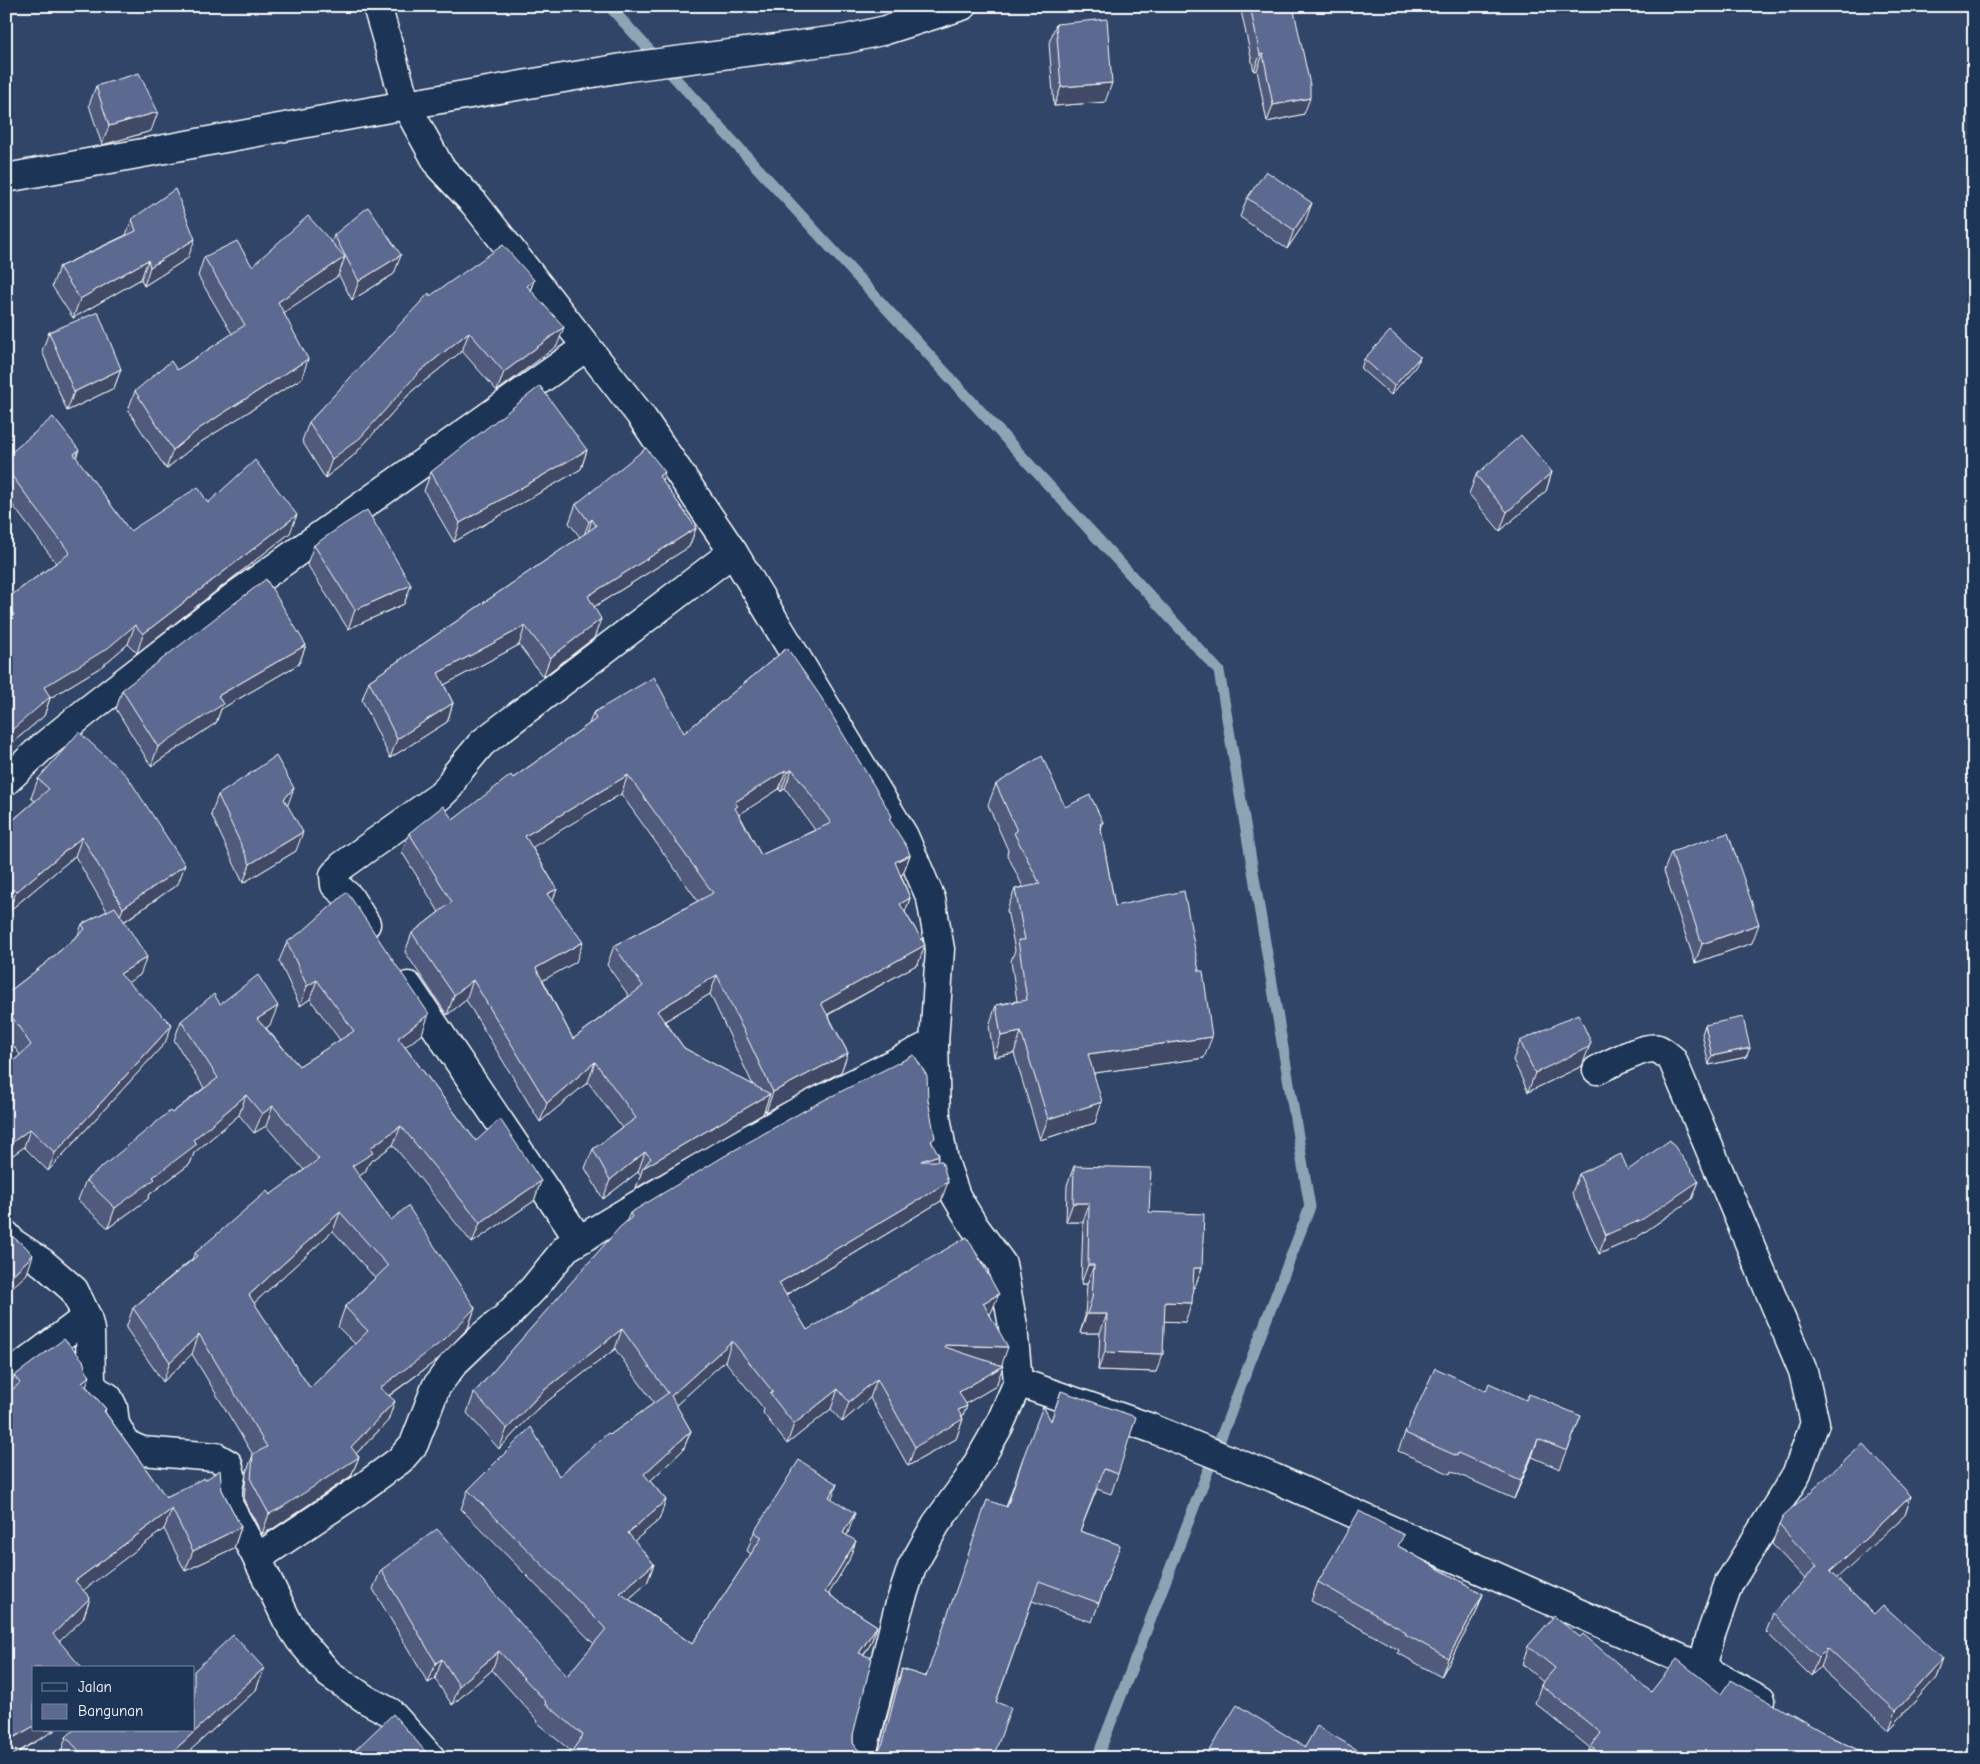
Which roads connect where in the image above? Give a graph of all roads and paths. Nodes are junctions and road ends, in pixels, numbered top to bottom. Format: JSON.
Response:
{"nodes":[{"id":1,"x":377,"y":6,"type":"edge"},
{"id":2,"x":962,"y":6,"type":"edge"},
{"id":3,"x":406,"y":105,"type":"junction"},
{"id":4,"x":6,"y":178,"type":"edge"},
{"id":5,"x":586,"y":347,"type":"junction"},
{"id":6,"x":733,"y":552,"type":"junction"},
{"id":7,"x":6,"y":780,"type":"edge"},
{"id":8,"x":934,"y":1043,"type":"junction"},
{"id":9,"x":1597,"y":1070,"type":"dead end"},
{"id":10,"x":6,"y":1235,"type":"edge"},
{"id":11,"x":579,"y":1240,"type":"junction"},
{"id":12,"x":87,"y":1317,"type":"junction"},
{"id":13,"x":6,"y":1378,"type":"edge"},
{"id":14,"x":1018,"y":1382,"type":"junction"},
{"id":15,"x":257,"y":1558,"type":"junction"},
{"id":16,"x":1702,"y":1668,"type":"junction"},
{"id":17,"x":1786,"y":1714,"type":"edge"},
{"id":18,"x":431,"y":1758,"type":"edge"},
{"id":19,"x":861,"y":1758,"type":"edge"}],
"edges":[{"from":1,"to":3,"type":"street"},
{"from":2,"to":3,"type":"street"},
{"from":3,"to":4,"type":"street"},
{"from":3,"to":5,"type":"street"},
{"from":5,"to":6,"type":"street"},
{"from":5,"to":7,"type":"street"},
{"from":6,"to":8,"type":"street"},
{"from":6,"to":11,"type":"street"},
{"from":8,"to":11,"type":"street"},
{"from":8,"to":14,"type":"street"},
{"from":9,"to":16,"type":"street"},
{"from":10,"to":12,"type":"street"},
{"from":11,"to":15,"type":"street"},
{"from":12,"to":13,"type":"street"},
{"from":12,"to":15,"type":"street"},
{"from":14,"to":16,"type":"street"},
{"from":14,"to":19,"type":"street"},
{"from":15,"to":18,"type":"street"},
{"from":16,"to":17,"type":"street"}]}
